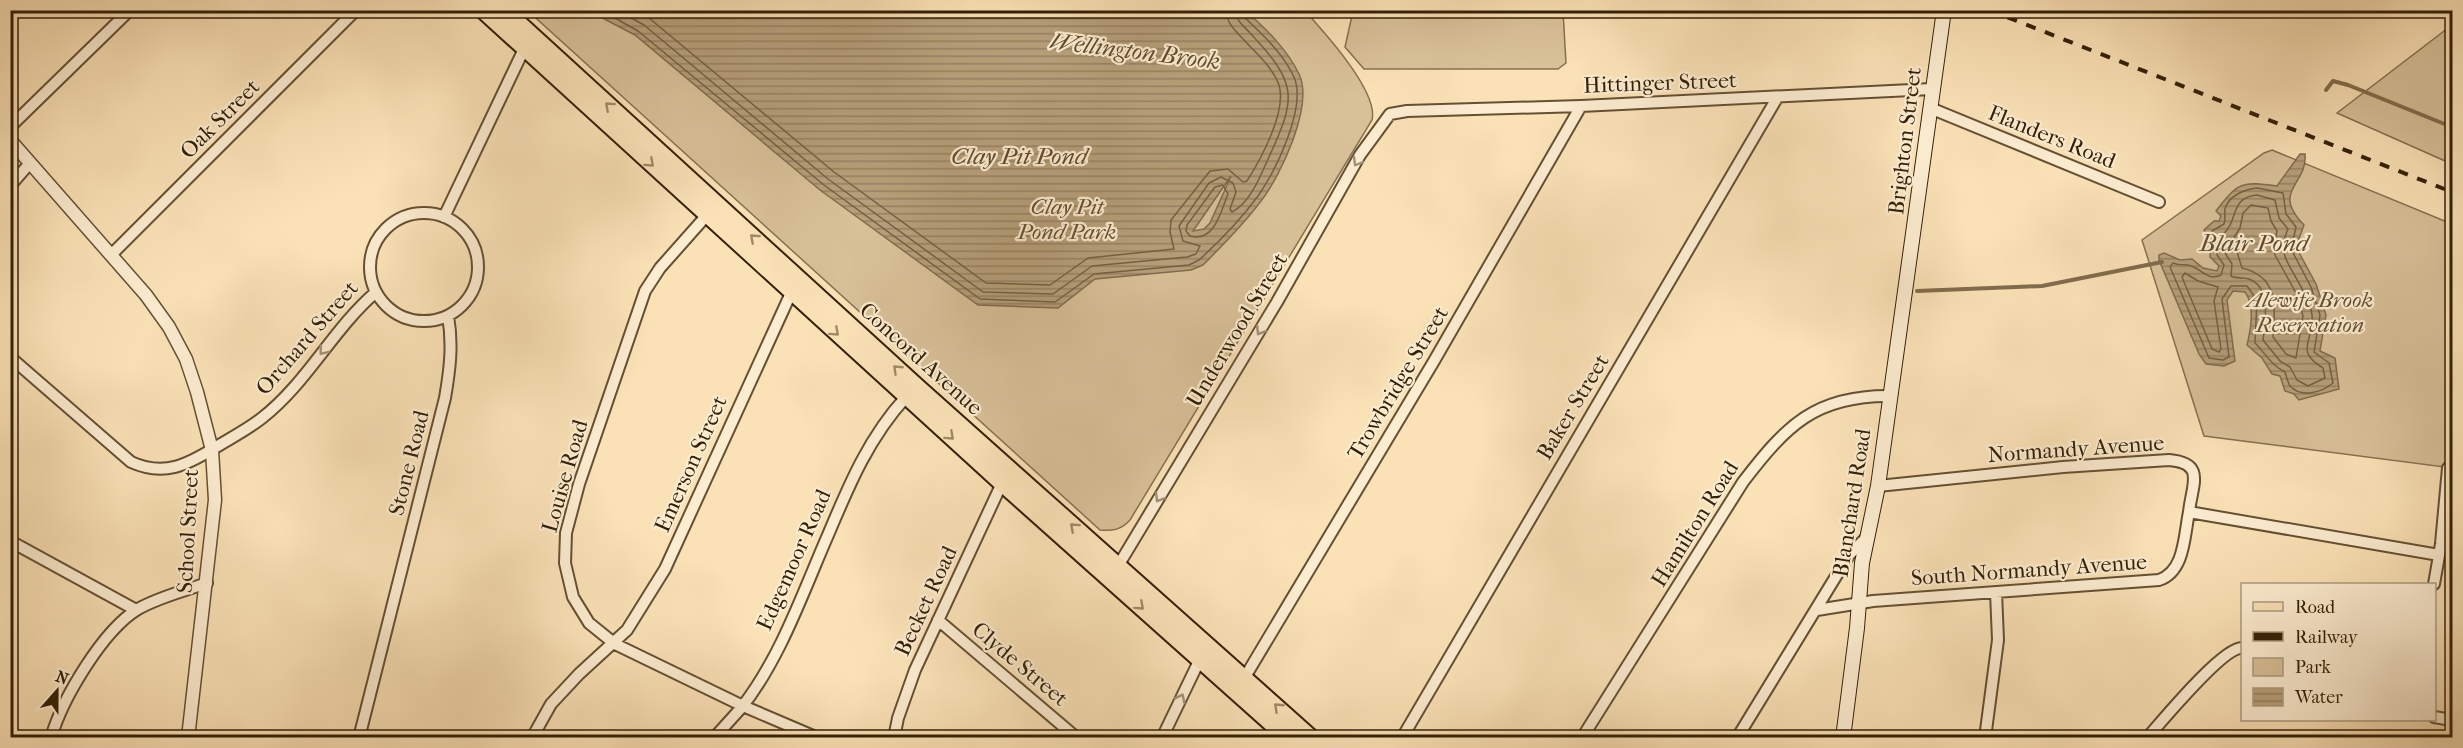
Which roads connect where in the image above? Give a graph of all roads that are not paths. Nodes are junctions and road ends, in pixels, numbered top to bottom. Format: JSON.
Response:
{"nodes":[{"id":1,"x":130,"y":10,"type":"edge"},
{"id":2,"x":356,"y":10,"type":"edge"},
{"id":3,"x":483,"y":10,"type":"edge"},
{"id":4,"x":504,"y":10,"type":"edge"},
{"id":5,"x":1944,"y":10,"type":"edge"},
{"id":6,"x":524,"y":49,"type":"junction"},
{"id":7,"x":1932,"y":89,"type":"junction"},
{"id":8,"x":1777,"y":98,"type":"junction"},
{"id":9,"x":1581,"y":106,"type":"junction"},
{"id":10,"x":1930,"y":108,"type":"junction"},
{"id":11,"x":1390,"y":114,"type":"joint"},
{"id":12,"x":10,"y":127,"type":"edge"},
{"id":13,"x":10,"y":140,"type":"edge"},
{"id":14,"x":30,"y":163,"type":"junction"},
{"id":15,"x":10,"y":186,"type":"edge"},
{"id":16,"x":2159,"y":202,"type":"dead end"},
{"id":17,"x":712,"y":210,"type":"junction"},
{"id":18,"x":444,"y":218,"type":"junction"},
{"id":19,"x":112,"y":254,"type":"junction"},
{"id":20,"x":1908,"y":276,"type":"joint"},
{"id":21,"x":795,"y":286,"type":"junction"},
{"id":22,"x":376,"y":292,"type":"junction"},
{"id":23,"x":448,"y":316,"type":"junction"},
{"id":24,"x":10,"y":357,"type":"edge"},
{"id":25,"x":911,"y":392,"type":"junction"},
{"id":26,"x":1891,"y":396,"type":"junction"},
{"id":27,"x":212,"y":450,"type":"junction"},
{"id":28,"x":2448,"y":468,"type":"dead end"},
{"id":29,"x":1005,"y":476,"type":"junction"},
{"id":30,"x":1878,"y":486,"type":"junction"},
{"id":31,"x":2189,"y":512,"type":"junction"},
{"id":32,"x":1868,"y":536,"type":"junction"},
{"id":33,"x":10,"y":541,"type":"edge"},
{"id":34,"x":2439,"y":555,"type":"junction"},
{"id":35,"x":1113,"y":572,"type":"junction"},
{"id":36,"x":2434,"y":583,"type":"edge"},
{"id":37,"x":207,"y":584,"type":"junction"},
{"id":38,"x":1996,"y":592,"type":"junction"},
{"id":39,"x":1859,"y":603,"type":"junction"},
{"id":40,"x":136,"y":610,"type":"junction"},
{"id":41,"x":1817,"y":610,"type":"junction"},
{"id":42,"x":938,"y":620,"type":"junction"},
{"id":43,"x":615,"y":644,"type":"junction"},
{"id":44,"x":2241,"y":647,"type":"edge"},
{"id":45,"x":1203,"y":651,"type":"junction"},
{"id":46,"x":1241,"y":684,"type":"junction"},
{"id":47,"x":743,"y":706,"type":"junction"},
{"id":48,"x":2436,"y":717,"type":"edge"},
{"id":49,"x":2452,"y":720,"type":"edge"},
{"id":50,"x":51,"y":738,"type":"edge"},
{"id":51,"x":188,"y":738,"type":"edge"},
{"id":52,"x":359,"y":738,"type":"edge"},
{"id":53,"x":532,"y":738,"type":"edge"},
{"id":54,"x":714,"y":738,"type":"edge"},
{"id":55,"x":818,"y":738,"type":"edge"},
{"id":56,"x":894,"y":738,"type":"edge"},
{"id":57,"x":1077,"y":738,"type":"edge"},
{"id":58,"x":1162,"y":738,"type":"edge"},
{"id":59,"x":1288,"y":738,"type":"edge"},
{"id":60,"x":1311,"y":738,"type":"edge"},
{"id":61,"x":1402,"y":738,"type":"edge"},
{"id":62,"x":1581,"y":738,"type":"edge"},
{"id":63,"x":1737,"y":738,"type":"edge"},
{"id":64,"x":1843,"y":738,"type":"edge"},
{"id":65,"x":1985,"y":738,"type":"edge"},
{"id":66,"x":2147,"y":738,"type":"edge"}],
"edges":[{"from":1,"to":12,"type":"street"},
{"from":2,"to":19,"type":"street","name":"Oak Street"},
{"from":3,"to":6,"type":"main road","name":"Concord Avenue"},
{"from":17,"to":4,"type":"main road","name":"Concord Avenue","one_way":true},
{"from":5,"to":7,"type":"main road","name":"Brighton Street"},
{"from":6,"to":17,"type":"main road","name":"Concord Avenue","one_way":true},
{"from":6,"to":18,"type":"street"},
{"from":7,"to":8,"type":"street","name":"Hittinger Street"},
{"from":7,"to":10,"type":"main road","name":"Brighton Street"},
{"from":8,"to":9,"type":"street","name":"Hittinger Street"},
{"from":8,"to":61,"type":"street","name":"Baker Street"},
{"from":9,"to":11,"type":"street","name":"Hittinger Street"},
{"from":9,"to":46,"type":"street","name":"Trowbridge Street"},
{"from":10,"to":16,"type":"street","name":"Flanders Road"},
{"from":10,"to":20,"type":"main road","name":"Brighton Street"},
{"from":11,"to":35,"type":"street","name":"Underwood Street","one_way":true},
{"from":13,"to":14,"type":"street","name":"School Street"},
{"from":14,"to":15,"type":"street"},
{"from":14,"to":19,"type":"street","name":"School Street"},
{"from":17,"to":21,"type":"main road","name":"Concord Avenue"},
{"from":17,"to":43,"type":"street","name":"Louise Road"},
{"from":18,"to":22,"type":"street","name":"Orchard Street"},
{"from":18,"to":23,"type":"street"},
{"from":19,"to":27,"type":"street","name":"School Street"},
{"from":20,"to":26,"type":"main road","name":"Blanchard Road"},
{"from":21,"to":25,"type":"main road","name":"Concord Avenue"},
{"from":21,"to":43,"type":"street","name":"Emerson Street"},
{"from":22,"to":23,"type":"street"},
{"from":22,"to":27,"type":"street","name":"Orchard Street","one_way":true},
{"from":23,"to":52,"type":"street","name":"Stone Road"},
{"from":24,"to":27,"type":"street","name":"Orchard Street"},
{"from":25,"to":29,"type":"main road","name":"Concord Avenue"},
{"from":25,"to":47,"type":"street","name":"Edgemoor Road"},
{"from":26,"to":30,"type":"main road","name":"Blanchard Road"},
{"from":26,"to":62,"type":"street","name":"Hamilton Road"},
{"from":27,"to":37,"type":"street","name":"School Street"},
{"from":28,"to":34,"type":"street"},
{"from":29,"to":35,"type":"main road","name":"Concord Avenue"},
{"from":29,"to":42,"type":"street","name":"Becket Road"},
{"from":30,"to":31,"type":"street","name":"Normandy Avenue"},
{"from":30,"to":32,"type":"main road","name":"Blanchard Road"},
{"from":31,"to":34,"type":"street"},
{"from":31,"to":38,"type":"street","name":"South Normandy Avenue"},
{"from":32,"to":39,"type":"main road","name":"Blanchard Road"},
{"from":32,"to":41,"type":"street"},
{"from":33,"to":40,"type":"street"},
{"from":34,"to":36,"type":"street"},
{"from":35,"to":45,"type":"main road","name":"Concord Avenue"},
{"from":37,"to":40,"type":"street"},
{"from":37,"to":51,"type":"street","name":"School Street"},
{"from":38,"to":39,"type":"street","name":"South Normandy Avenue"},
{"from":38,"to":65,"type":"street"},
{"from":39,"to":41,"type":"street","name":"South Normandy Avenue"},
{"from":39,"to":64,"type":"main road","name":"Blanchard Road"},
{"from":40,"to":50,"type":"street"},
{"from":41,"to":63,"type":"street"},
{"from":42,"to":56,"type":"street","name":"Becket Road"},
{"from":42,"to":57,"type":"street","name":"Clyde Street"},
{"from":43,"to":47,"type":"street","name":"Louise Road"},
{"from":43,"to":53,"type":"street","name":"Emerson Street"},
{"from":44,"to":66,"type":"street"},
{"from":45,"to":46,"type":"main road","name":"Concord Avenue"},
{"from":58,"to":45,"type":"street","one_way":true},
{"from":46,"to":59,"type":"main road","name":"Concord Avenue"},
{"from":60,"to":46,"type":"main road","name":"Concord Avenue","one_way":true},
{"from":47,"to":54,"type":"street","name":"Edgemoor Road"},
{"from":47,"to":55,"type":"street","name":"Louise Road"},
{"from":48,"to":49,"type":"street"}]}
